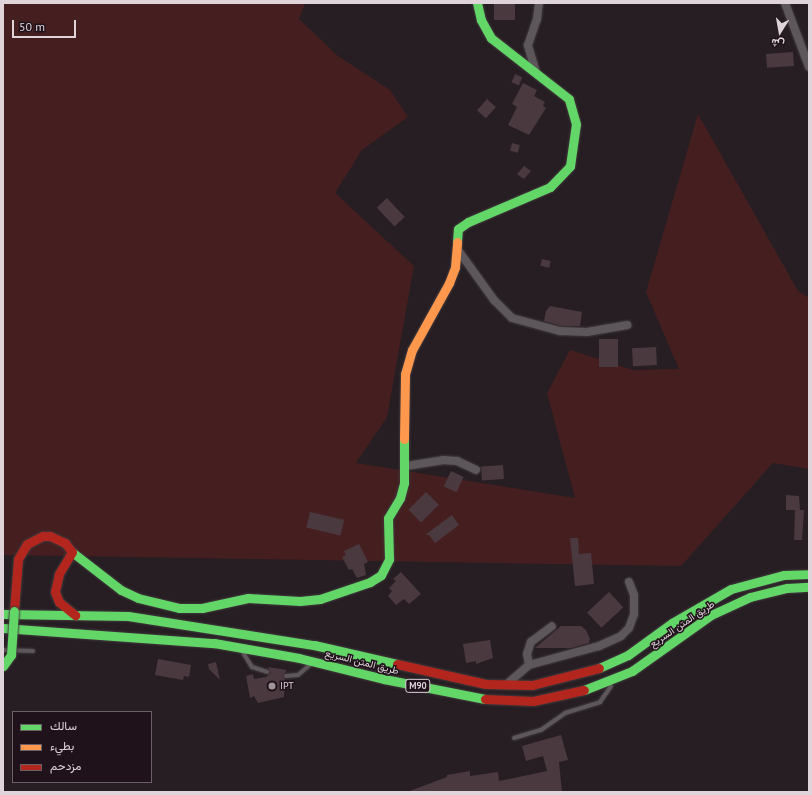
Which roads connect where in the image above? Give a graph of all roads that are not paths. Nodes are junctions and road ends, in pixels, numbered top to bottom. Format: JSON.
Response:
{"nodes":[{"id":1,"x":477,"y":3,"type":"edge"},
{"id":2,"x":539,"y":3,"type":"edge"},
{"id":3,"x":785,"y":3,"type":"edge"},
{"id":4,"x":809,"y":67,"type":"edge"},
{"id":5,"x":536,"y":72,"type":"junction"},
{"id":6,"x":458,"y":250,"type":"junction"},
{"id":7,"x":627,"y":325,"type":"dead end"},
{"id":8,"x":406,"y":466,"type":"junction"},
{"id":9,"x":476,"y":470,"type":"dead end"},
{"id":10,"x":72,"y":552,"type":"junction"},
{"id":11,"x":809,"y":574,"type":"edge"},
{"id":12,"x":629,"y":582,"type":"dead end"},
{"id":13,"x":809,"y":586,"type":"edge"},
{"id":14,"x":3,"y":602,"type":"edge"},
{"id":15,"x":14,"y":606,"type":"junction"},
{"id":16,"x":3,"y":614,"type":"edge"},
{"id":17,"x":75,"y":615,"type":"junction"},
{"id":18,"x":552,"y":626,"type":"dead end"},
{"id":19,"x":3,"y":628,"type":"edge"},
{"id":20,"x":240,"y":648,"type":"junction"},
{"id":21,"x":3,"y":650,"type":"edge"},
{"id":22,"x":33,"y":651,"type":"dead end"},
{"id":23,"x":314,"y":661,"type":"junction"},
{"id":24,"x":529,"y":665,"type":"junction"},
{"id":25,"x":3,"y":666,"type":"edge"},
{"id":26,"x":267,"y":672,"type":"dead end"},
{"id":27,"x":286,"y":676,"type":"dead end"},
{"id":28,"x":614,"y":680,"type":"junction"},
{"id":29,"x":506,"y":685,"type":"junction"},
{"id":30,"x":514,"y":738,"type":"dead end"}],
"edges":[{"from":1,"to":5,"type":"main road"},
{"from":2,"to":5,"type":"street"},
{"from":3,"to":4,"type":"street"},
{"from":5,"to":6,"type":"main road"},
{"from":6,"to":7,"type":"street"},
{"from":6,"to":8,"type":"main road"},
{"from":8,"to":9,"type":"street"},
{"from":8,"to":10,"type":"main road"},
{"from":10,"to":15,"type":"main road"},
{"from":10,"to":17,"type":"main road"},
{"from":11,"to":29,"type":"main road","name":"طريق المتن السريع","number":"M90"},
{"from":12,"to":24,"type":"street"},
{"from":13,"to":28,"type":"main road","name":"طريق المتن السريع","number":"M90"},
{"from":14,"to":15,"type":"main road"},
{"from":15,"to":25,"type":"main road","bridge":true},
{"from":16,"to":17,"type":"main road","name":"طريق المتن السريع","number":"M90"},
{"from":17,"to":29,"type":"main road","name":"طريق المتن السريع","number":"M90"},
{"from":18,"to":24,"type":"street"},
{"from":19,"to":20,"type":"main road","name":"طريق المتن السريع","number":"M90"},
{"from":20,"to":23,"type":"main road","name":"طريق المتن السريع","number":"M90"},
{"from":20,"to":26,"type":"lane"},
{"from":21,"to":22,"type":"lane"},
{"from":23,"to":27,"type":"lane"},
{"from":23,"to":28,"type":"main road","name":"طريق المتن السريع","number":"M90"},
{"from":24,"to":29,"type":"street"},
{"from":28,"to":30,"type":"lane"}]}
